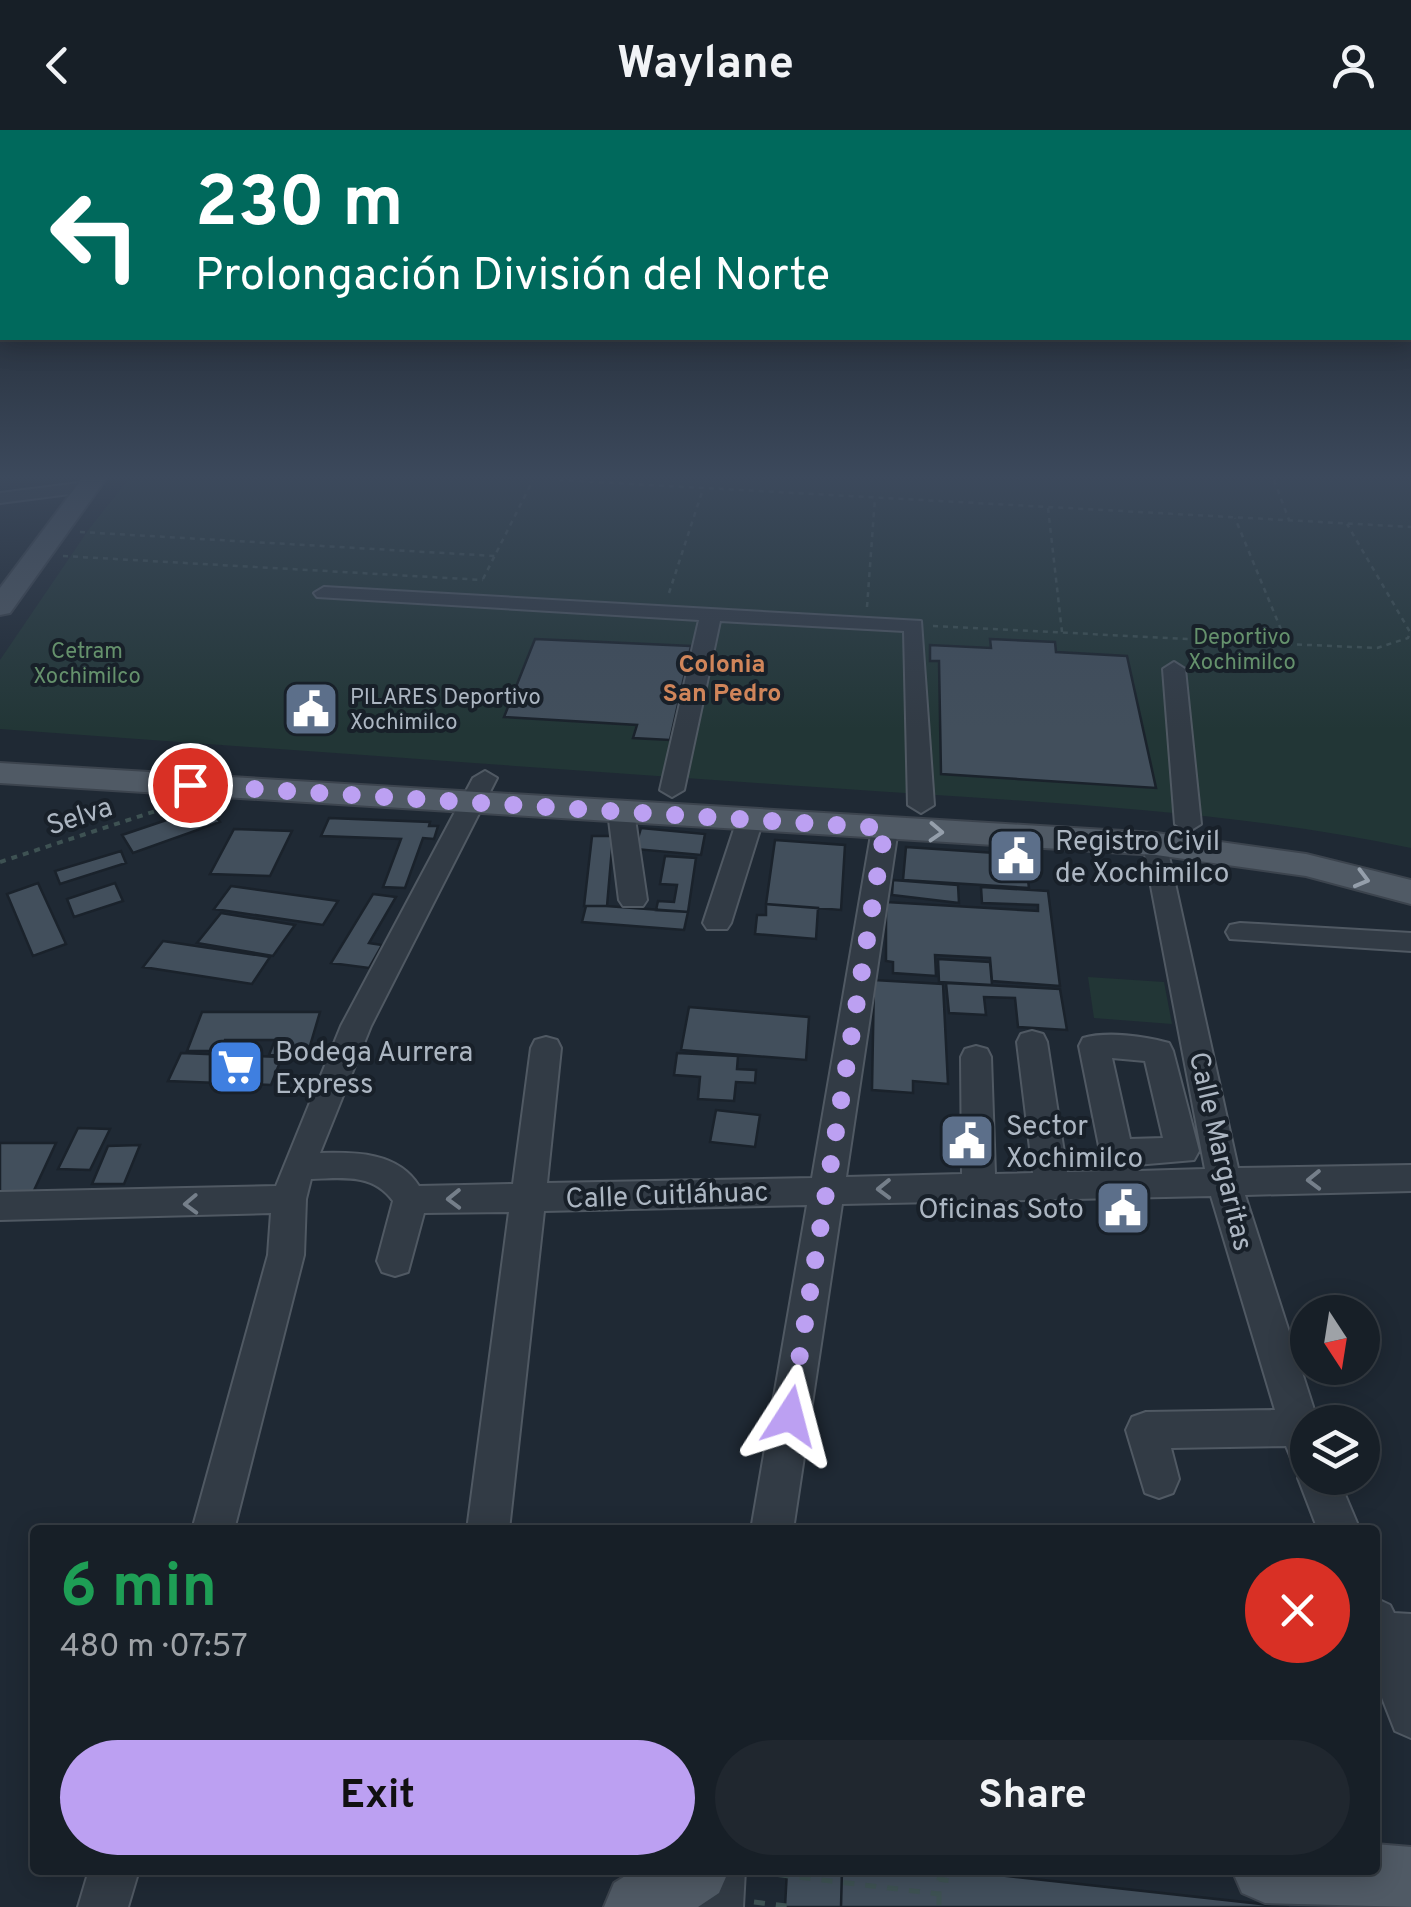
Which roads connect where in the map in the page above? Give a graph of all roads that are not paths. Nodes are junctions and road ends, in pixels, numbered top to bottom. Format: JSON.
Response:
{"nodes":[{"id":1,"x":20,"y":563,"type":"edge"},
{"id":2,"x":324,"y":594,"type":"dead end"},
{"id":3,"x":0,"y":607,"type":"edge"},
{"id":4,"x":711,"y":614,"type":"junction"},
{"id":5,"x":1174,"y":669,"type":"dead end"},
{"id":6,"x":0,"y":746,"type":"edge"},
{"id":7,"x":0,"y":774,"type":"edge"},
{"id":8,"x":480,"y":790,"type":"junction"},
{"id":9,"x":672,"y":790,"type":"junction"},
{"id":10,"x":602,"y":802,"type":"junction"},
{"id":11,"x":921,"y":805,"type":"junction"},
{"id":12,"x":750,"y":820,"type":"junction"},
{"id":13,"x":1188,"y":824,"type":"junction"},
{"id":14,"x":885,"y":828,"type":"junction"},
{"id":15,"x":1156,"y":844,"type":"junction"},
{"id":16,"x":1411,"y":865,"type":"edge"},
{"id":17,"x":1411,"y":892,"type":"edge"},
{"id":18,"x":633,"y":900,"type":"dead end"},
{"id":19,"x":717,"y":924,"type":"dead end"},
{"id":20,"x":1240,"y":932,"type":"dead end"},
{"id":21,"x":1411,"y":942,"type":"edge"},
{"id":22,"x":1032,"y":1042,"type":"dead end"},
{"id":23,"x":546,"y":1048,"type":"dead end"},
{"id":24,"x":976,"y":1057,"type":"dead end"},
{"id":25,"x":1117,"y":1152,"type":"dead end"},
{"id":26,"x":1411,"y":1178,"type":"edge"},
{"id":27,"x":1224,"y":1182,"type":"junction"},
{"id":28,"x":293,"y":1183,"type":"junction"},
{"id":29,"x":1124,"y":1185,"type":"junction"},
{"id":30,"x":1052,"y":1187,"type":"junction"},
{"id":31,"x":979,"y":1188,"type":"junction"},
{"id":32,"x":825,"y":1189,"type":"junction"},
{"id":33,"x":527,"y":1198,"type":"junction"},
{"id":34,"x":410,"y":1200,"type":"junction"},
{"id":35,"x":0,"y":1206,"type":"edge"},
{"id":36,"x":394,"y":1261,"type":"dead end"},
{"id":37,"x":1292,"y":1405,"type":"edge"},
{"id":38,"x":1290,"y":1439,"type":"edge"},
{"id":39,"x":1159,"y":1479,"type":"dead end"},
{"id":40,"x":1325,"y":1495,"type":"edge"},
{"id":41,"x":215,"y":1525,"type":"edge"},
{"id":42,"x":489,"y":1525,"type":"edge"},
{"id":43,"x":773,"y":1525,"type":"edge"},
{"id":44,"x":1337,"y":1525,"type":"edge"},
{"id":45,"x":1386,"y":1632,"type":"edge"},
{"id":46,"x":1411,"y":1715,"type":"edge"},
{"id":47,"x":113,"y":1875,"type":"edge"},
{"id":48,"x":1338,"y":1875,"type":"edge"},
{"id":49,"x":1411,"y":1880,"type":"edge"},
{"id":50,"x":729,"y":1884,"type":"edge"},
{"id":51,"x":103,"y":1907,"type":"edge"},
{"id":52,"x":638,"y":1907,"type":"edge"}],
"edges":[{"from":1,"to":3,"type":"main road"},
{"from":2,"to":4,"type":"street"},
{"from":4,"to":9,"type":"street"},
{"from":4,"to":11,"type":"street"},
{"from":5,"to":13,"type":"street"},
{"from":6,"to":8,"type":"main road"},
{"from":7,"to":8,"type":"main road"},
{"from":8,"to":10,"type":"main road"},
{"from":8,"to":28,"type":"street"},
{"from":9,"to":10,"type":"main road"},
{"from":9,"to":11,"type":"main road"},
{"from":10,"to":12,"type":"main road"},
{"from":10,"to":18,"type":"street"},
{"from":11,"to":13,"type":"main road"},
{"from":12,"to":14,"type":"main road"},
{"from":12,"to":19,"type":"street"},
{"from":13,"to":16,"type":"main road"},
{"from":14,"to":15,"type":"main road","one_way":true},
{"from":14,"to":32,"type":"street"},
{"from":15,"to":17,"type":"main road","one_way":true},
{"from":15,"to":27,"type":"street","name":"Calle Margaritas"},
{"from":20,"to":21,"type":"street"},
{"from":22,"to":30,"type":"street"},
{"from":23,"to":33,"type":"street"},
{"from":24,"to":31,"type":"street"},
{"from":25,"to":29,"type":"street"},
{"from":26,"to":27,"type":"street","name":"Calle Cuitláhuac","one_way":true},
{"from":27,"to":29,"type":"street","name":"Calle Cuitláhuac"},
{"from":27,"to":37,"type":"street","name":"Calle Margaritas"},
{"from":28,"to":34,"type":"street"},
{"from":28,"to":35,"type":"street","one_way":true},
{"from":28,"to":41,"type":"street"},
{"from":29,"to":30,"type":"street","name":"Calle Cuitláhuac"},
{"from":30,"to":31,"type":"street","name":"Calle Cuitláhuac"},
{"from":31,"to":32,"type":"street","name":"Calle Cuitláhuac","one_way":true},
{"from":32,"to":33,"type":"street","name":"Calle Cuitláhuac"},
{"from":32,"to":43,"type":"street"},
{"from":33,"to":34,"type":"street","name":"Calle Cuitláhuac","one_way":true},
{"from":33,"to":42,"type":"street"},
{"from":34,"to":36,"type":"street"},
{"from":38,"to":39,"type":"street"},
{"from":40,"to":44,"type":"street"},
{"from":45,"to":46,"type":"street"},
{"from":47,"to":51,"type":"street"},
{"from":48,"to":49,"type":"main road"},
{"from":50,"to":52,"type":"main road"}]}
